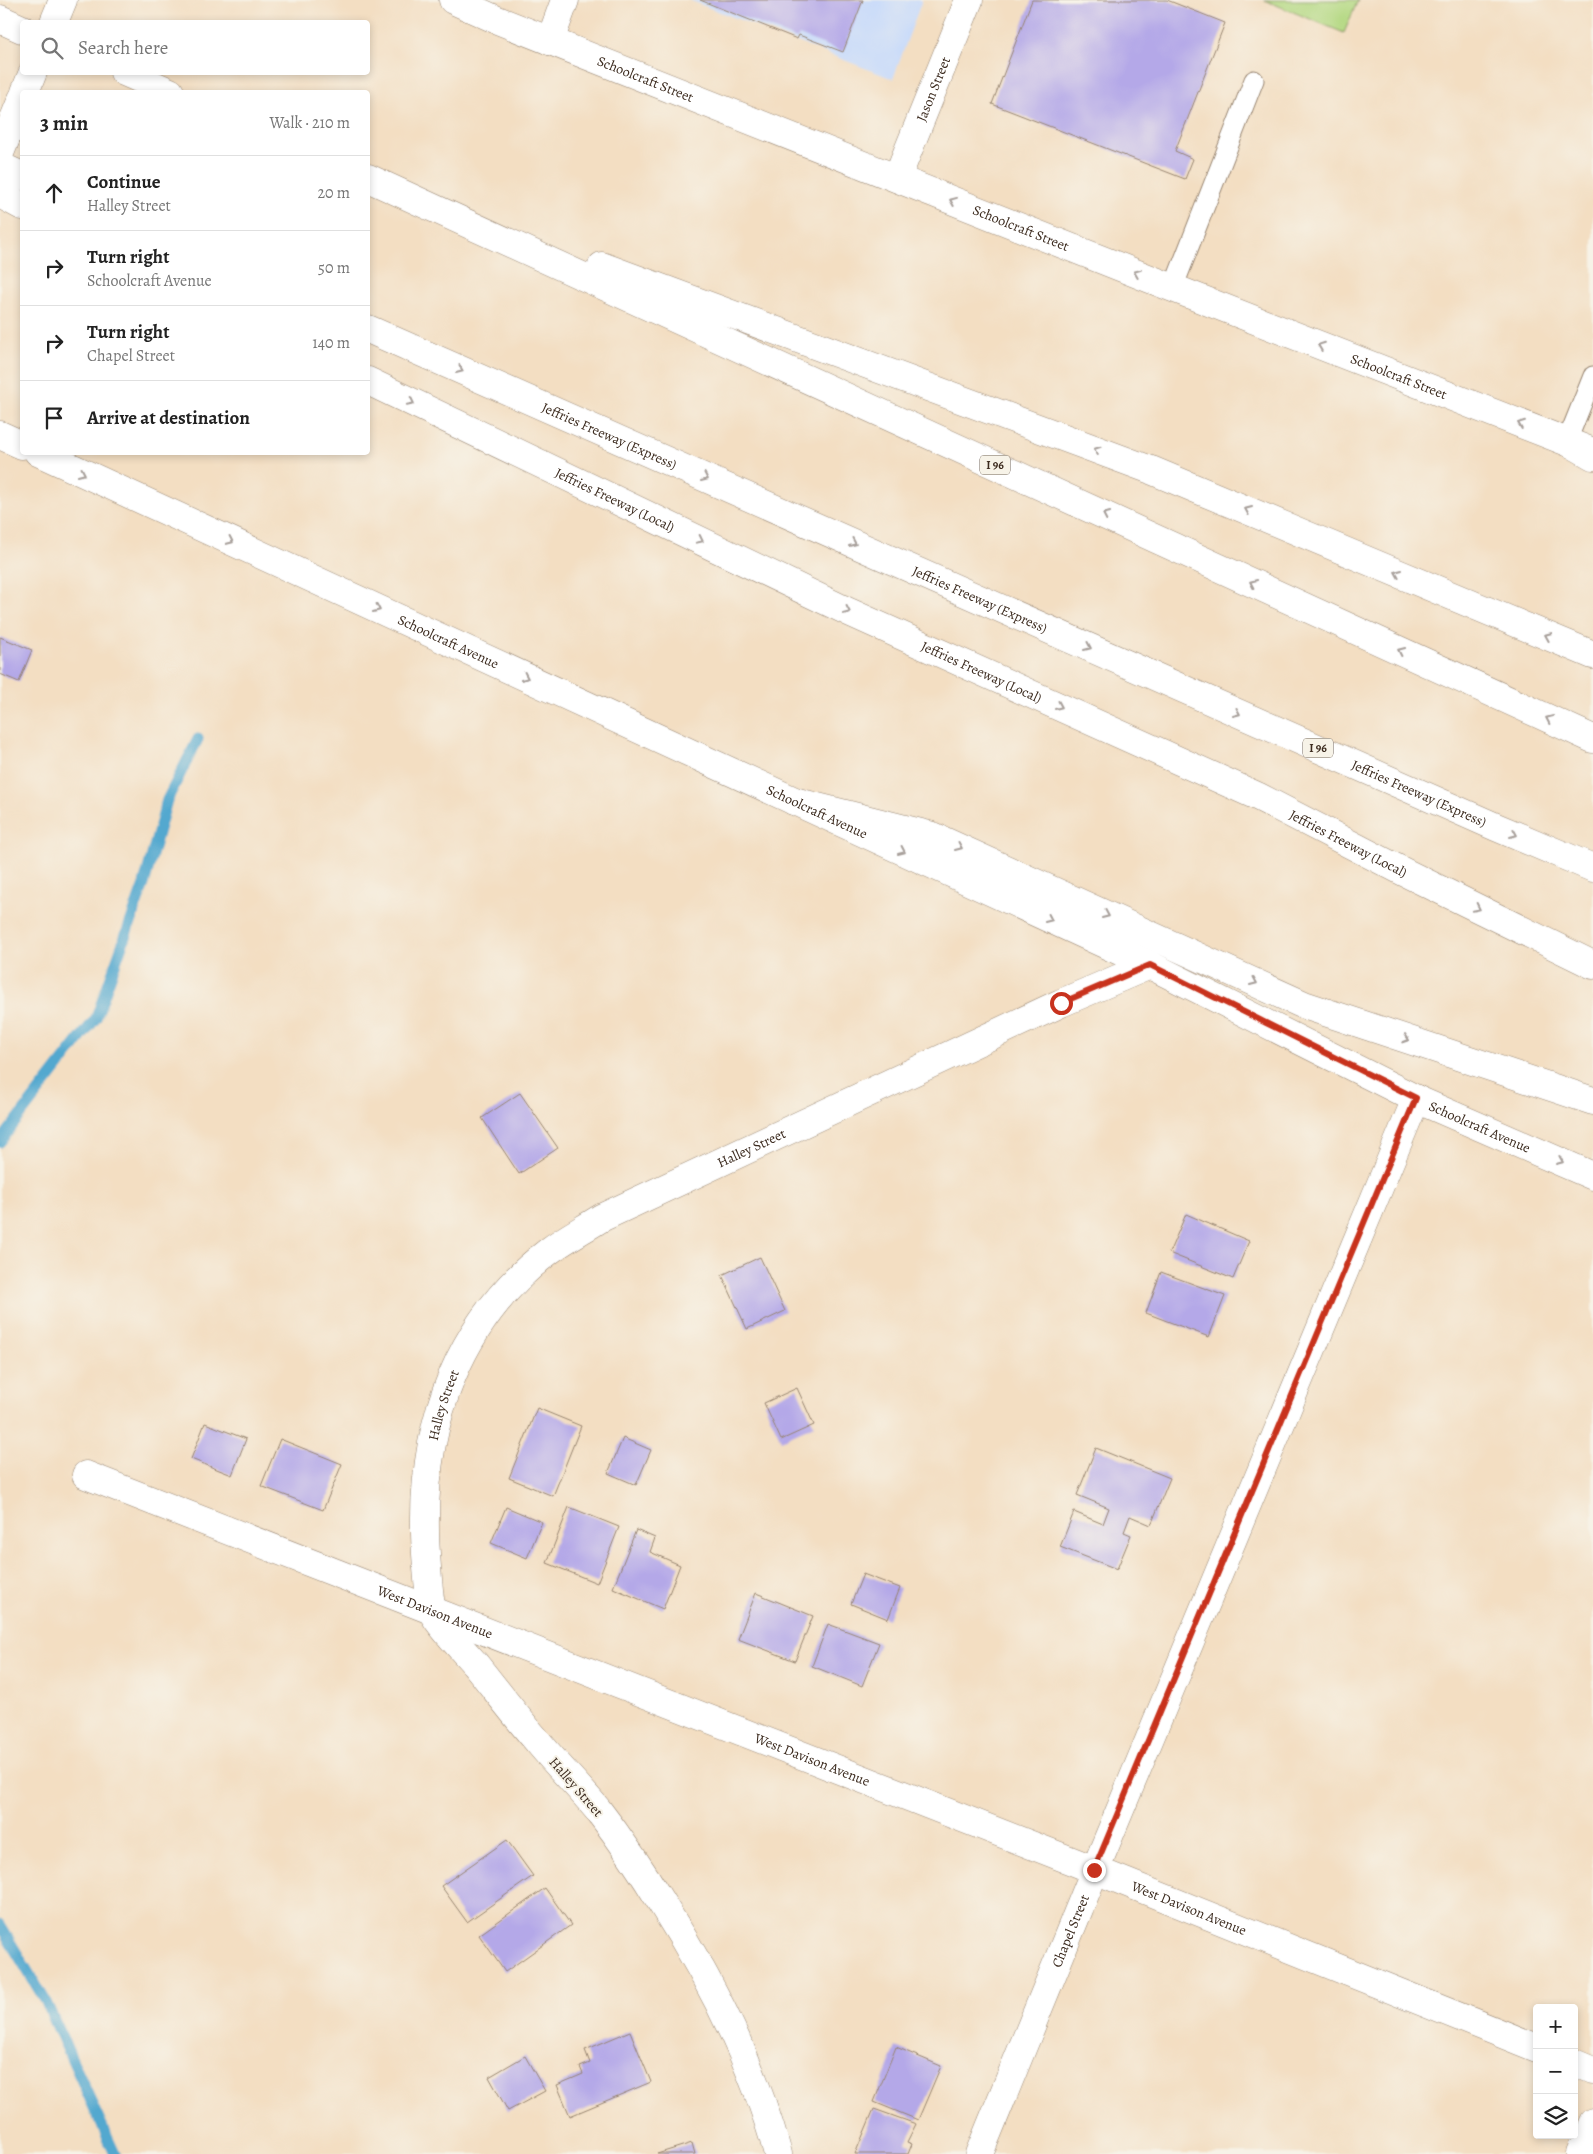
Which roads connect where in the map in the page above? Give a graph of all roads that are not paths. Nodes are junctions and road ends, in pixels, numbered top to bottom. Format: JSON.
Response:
{"nodes":[{"id":1,"x":63,"y":0,"type":"edge"},
{"id":2,"x":453,"y":0,"type":"edge"},
{"id":3,"x":566,"y":0,"type":"edge"},
{"id":4,"x":968,"y":0,"type":"edge"},
{"id":5,"x":0,"y":19,"type":"edge"},
{"id":6,"x":55,"y":20,"type":"edge"},
{"id":7,"x":20,"y":28,"type":"edge"},
{"id":8,"x":550,"y":41,"type":"junction"},
{"id":9,"x":32,"y":75,"type":"edge"},
{"id":10,"x":131,"y":75,"type":"edge"},
{"id":11,"x":1254,"y":80,"type":"dead end"},
{"id":12,"x":26,"y":90,"type":"edge"},
{"id":13,"x":165,"y":90,"type":"edge"},
{"id":14,"x":20,"y":104,"type":"edge"},
{"id":15,"x":0,"y":153,"type":"edge"},
{"id":16,"x":0,"y":166,"type":"edge"},
{"id":17,"x":20,"y":175,"type":"edge"},
{"id":18,"x":897,"y":178,"type":"junction"},
{"id":19,"x":370,"y":179,"type":"edge"},
{"id":20,"x":397,"y":190,"type":"junction"},
{"id":21,"x":0,"y":194,"type":"edge"},
{"id":22,"x":20,"y":205,"type":"edge"},
{"id":23,"x":1173,"y":288,"type":"junction"},
{"id":24,"x":370,"y":330,"type":"edge"},
{"id":25,"x":1593,"y":376,"type":"edge"},
{"id":26,"x":370,"y":382,"type":"edge"},
{"id":27,"x":0,"y":435,"type":"edge"},
{"id":28,"x":1567,"y":441,"type":"junction"},
{"id":29,"x":20,"y":444,"type":"edge"},
{"id":30,"x":1593,"y":451,"type":"edge"},
{"id":31,"x":44,"y":455,"type":"edge"},
{"id":32,"x":1593,"y":456,"type":"edge"},
{"id":33,"x":1593,"y":655,"type":"edge"},
{"id":34,"x":1593,"y":739,"type":"edge"},
{"id":35,"x":794,"y":801,"type":"junction"},
{"id":36,"x":1593,"y":868,"type":"edge"},
{"id":37,"x":1150,"y":965,"type":"junction"},
{"id":38,"x":1593,"y":965,"type":"edge"},
{"id":39,"x":1416,"y":1098,"type":"junction"},
{"id":40,"x":1593,"y":1101,"type":"edge"},
{"id":41,"x":1593,"y":1176,"type":"edge"},
{"id":42,"x":86,"y":1475,"type":"dead end"},
{"id":43,"x":432,"y":1612,"type":"junction"},
{"id":44,"x":1094,"y":1870,"type":"junction"},
{"id":45,"x":1533,"y":2046,"type":"edge"},
{"id":46,"x":1578,"y":2065,"type":"edge"},
{"id":47,"x":1593,"y":2071,"type":"edge"},
{"id":48,"x":1593,"y":2122,"type":"edge"},
{"id":49,"x":778,"y":2154,"type":"edge"},
{"id":50,"x":979,"y":2154,"type":"edge"},
{"id":51,"x":1580,"y":2154,"type":"edge"}],
"edges":[{"from":1,"to":6,"type":"main road"},
{"from":2,"to":8,"type":"main road","name":"Schoolcraft Street"},
{"from":3,"to":8,"type":"main road"},
{"from":4,"to":18,"type":"main road","name":"Jason Street"},
{"from":5,"to":7,"type":"main road"},
{"from":8,"to":18,"type":"main road","name":"Schoolcraft Street"},
{"from":9,"to":12,"type":"main road"},
{"from":10,"to":13,"type":"main road"},
{"from":11,"to":23,"type":"lane"},
{"from":14,"to":15,"type":"main road"},
{"from":16,"to":17,"type":"main road"},
{"from":23,"to":18,"type":"main road","name":"Schoolcraft Street","one_way":true},
{"from":19,"to":20,"type":"main road","number":"I 96"},
{"from":33,"to":20,"type":"main road","number":"I 96","one_way":true},
{"from":34,"to":20,"type":"main road","number":"I 96","one_way":true},
{"from":21,"to":22,"type":"main road"},
{"from":28,"to":23,"type":"main road","name":"Schoolcraft Street","one_way":true},
{"from":24,"to":36,"type":"main road","name":"Jeffries Freeway (Express)","number":"I 96","one_way":true},
{"from":25,"to":28,"type":"lane"},
{"from":26,"to":38,"type":"main road","name":"Jeffries Freeway (Local)","one_way":true},
{"from":27,"to":29,"type":"main road"},
{"from":28,"to":30,"type":"main road","name":"Schoolcraft Street"},
{"from":28,"to":32,"type":"main road"},
{"from":31,"to":35,"type":"main road","name":"Schoolcraft Avenue","one_way":true},
{"from":35,"to":37,"type":"main road","name":"Schoolcraft Avenue","one_way":true},
{"from":35,"to":40,"type":"main road","one_way":true},
{"from":37,"to":39,"type":"main road","name":"Schoolcraft Avenue"},
{"from":37,"to":43,"type":"main road","name":"Halley Street"},
{"from":39,"to":41,"type":"main road","name":"Schoolcraft Avenue","one_way":true},
{"from":39,"to":44,"type":"main road","name":"Chapel Street"},
{"from":42,"to":43,"type":"main road","name":"West Davison Avenue"},
{"from":43,"to":44,"type":"main road","name":"West Davison Avenue"},
{"from":43,"to":49,"type":"main road","name":"Halley Street"},
{"from":44,"to":45,"type":"main road","name":"West Davison Avenue"},
{"from":44,"to":50,"type":"main road","name":"Chapel Street"},
{"from":46,"to":47,"type":"main road"},
{"from":48,"to":51,"type":"main road"}]}
